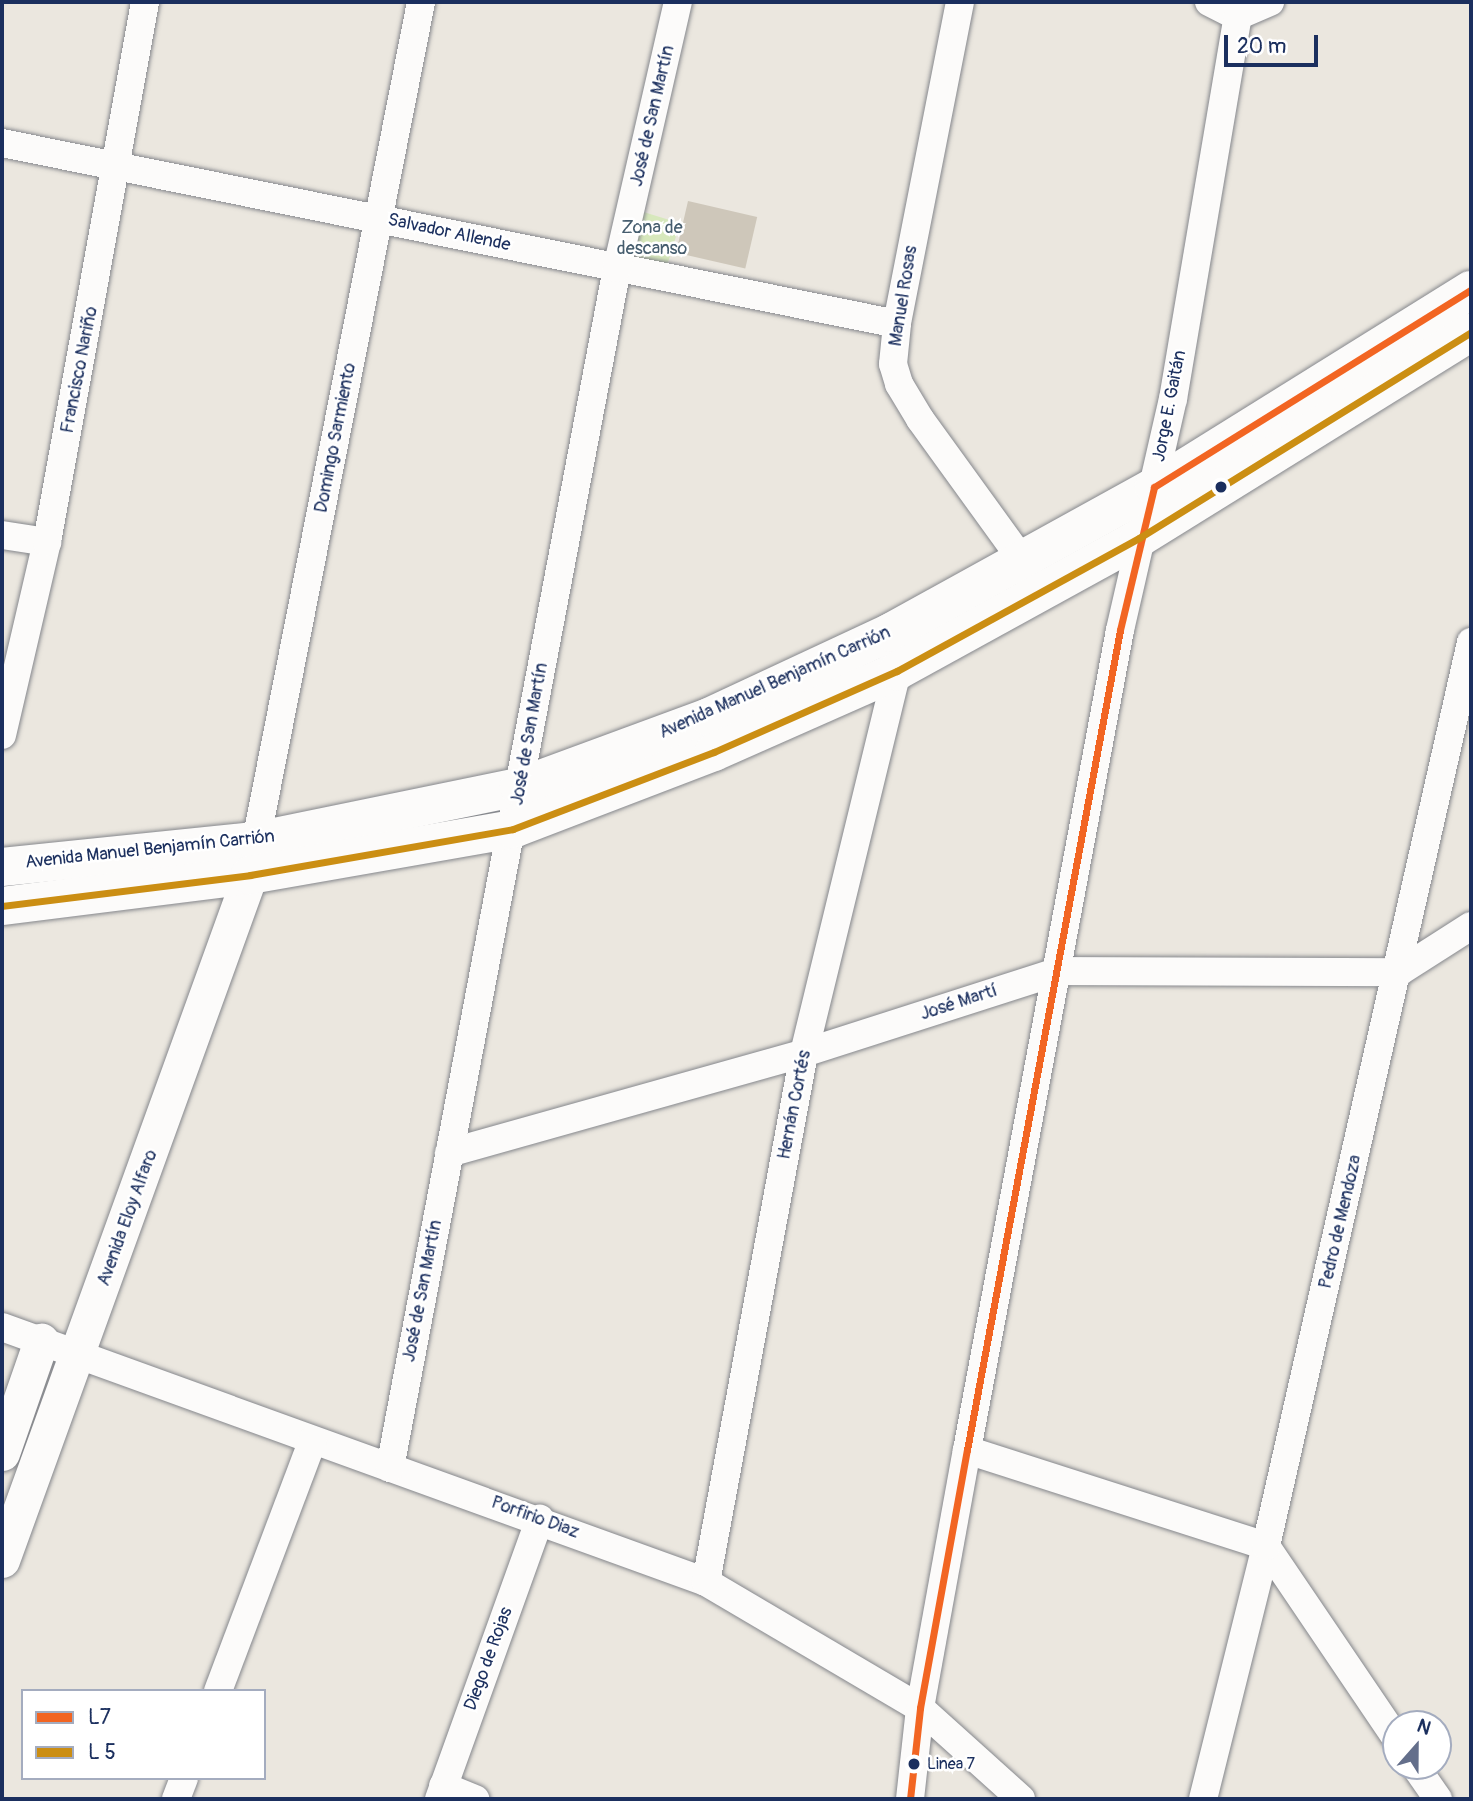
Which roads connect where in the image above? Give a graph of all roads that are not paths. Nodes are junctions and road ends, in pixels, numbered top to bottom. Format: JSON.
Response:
{"nodes":[{"id":1,"x":145,"y":2,"type":"edge"},
{"id":2,"x":421,"y":2,"type":"edge"},
{"id":3,"x":678,"y":2,"type":"edge"},
{"id":4,"x":960,"y":2,"type":"edge"},
{"id":5,"x":1209,"y":2,"type":"edge"},
{"id":6,"x":1270,"y":2,"type":"edge"},
{"id":7,"x":1238,"y":9,"type":"edge"},
{"id":8,"x":2,"y":143,"type":"edge"},
{"id":9,"x":118,"y":167,"type":"junction"},
{"id":10,"x":381,"y":218,"type":"junction"},
{"id":11,"x":617,"y":268,"type":"junction"},
{"id":12,"x":1471,"y":290,"type":"edge"},
{"id":13,"x":897,"y":324,"type":"junction"},
{"id":14,"x":1471,"y":332,"type":"edge"},
{"id":15,"x":1154,"y":487,"type":"junction"},
{"id":16,"x":2,"y":535,"type":"edge"},
{"id":17,"x":1139,"y":538,"type":"junction"},
{"id":18,"x":47,"y":542,"type":"junction"},
{"id":19,"x":1020,"y":557,"type":"junction"},
{"id":20,"x":1035,"y":594,"type":"junction"},
{"id":21,"x":888,"y":633,"type":"junction"},
{"id":22,"x":1471,"y":642,"type":"edge"},
{"id":23,"x":897,"y":671,"type":"junction"},
{"id":24,"x":2,"y":735,"type":"edge"},
{"id":25,"x":519,"y":787,"type":"junction"},
{"id":26,"x":513,"y":829,"type":"junction"},
{"id":27,"x":253,"y":858,"type":"junction"},
{"id":28,"x":2,"y":867,"type":"edge"},
{"id":29,"x":2,"y":906,"type":"edge"},
{"id":30,"x":1471,"y":926,"type":"edge"},
{"id":31,"x":1060,"y":971,"type":"junction"},
{"id":32,"x":1399,"y":972,"type":"junction"},
{"id":33,"x":804,"y":1053,"type":"junction"},
{"id":34,"x":449,"y":1153,"type":"junction"},
{"id":35,"x":2,"y":1327,"type":"edge"},
{"id":36,"x":41,"y":1341,"type":"junction"},
{"id":37,"x":79,"y":1355,"type":"junction"},
{"id":38,"x":313,"y":1440,"type":"junction"},
{"id":39,"x":967,"y":1450,"type":"junction"},
{"id":40,"x":2,"y":1453,"type":"edge"},
{"id":41,"x":390,"y":1468,"type":"junction"},
{"id":42,"x":540,"y":1519,"type":"junction"},
{"id":43,"x":1266,"y":1546,"type":"junction"},
{"id":44,"x":2,"y":1560,"type":"edge"},
{"id":45,"x":706,"y":1582,"type":"junction"},
{"id":46,"x":219,"y":1689,"type":"edge"},
{"id":47,"x":920,"y":1708,"type":"junction"},
{"id":48,"x":1382,"y":1717,"type":"edge"},
{"id":49,"x":183,"y":1780,"type":"edge"},
{"id":50,"x":1425,"y":1780,"type":"edge"},
{"id":51,"x":441,"y":1793,"type":"edge"},
{"id":52,"x":176,"y":1799,"type":"edge"},
{"id":53,"x":477,"y":1799,"type":"edge"},
{"id":54,"x":910,"y":1799,"type":"edge"},
{"id":55,"x":1021,"y":1799,"type":"edge"},
{"id":56,"x":1203,"y":1799,"type":"edge"},
{"id":57,"x":1438,"y":1799,"type":"edge"}],
"edges":[{"from":1,"to":9,"type":"street","name":"Francisco Nariño"},
{"from":2,"to":10,"type":"street","name":"Domingo Sarmiento"},
{"from":3,"to":11,"type":"street","name":"José de San Martín"},
{"from":4,"to":13,"type":"street","name":"Manuel Rosas"},
{"from":5,"to":7,"type":"street"},
{"from":6,"to":7,"type":"street"},
{"from":7,"to":15,"type":"street","name":"Jorge E. Gaitán"},
{"from":8,"to":9,"type":"street","name":"Salvador Allende"},
{"from":9,"to":10,"type":"street","name":"Salvador Allende"},
{"from":9,"to":18,"type":"street","name":"Francisco Nariño"},
{"from":10,"to":11,"type":"street","name":"Salvador Allende"},
{"from":10,"to":27,"type":"street","name":"Domingo Sarmiento"},
{"from":11,"to":13,"type":"street","name":"Salvador Allende"},
{"from":11,"to":25,"type":"street","name":"José de San Martín"},
{"from":12,"to":15,"type":"main road","name":"Avenida Manuel Benjamín Carrión"},
{"from":13,"to":19,"type":"street","name":"Manuel Rosas"},
{"from":14,"to":17,"type":"main road","name":"Avenida Manuel Benjamín Carrión"},
{"from":15,"to":17,"type":"street","name":"Jorge E. Gaitán"},
{"from":15,"to":19,"type":"main road","name":"Avenida Manuel Benjamín Carrión"},
{"from":16,"to":18,"type":"street"},
{"from":17,"to":20,"type":"main road","name":"Avenida Manuel Benjamín Carrión"},
{"from":17,"to":31,"type":"street","name":"Jorge E. Gaitán"},
{"from":18,"to":24,"type":"street","name":"Francisco Nariño"},
{"from":19,"to":20,"type":"street","name":"Manuel Rosas"},
{"from":19,"to":21,"type":"main road","name":"Avenida Manuel Benjamín Carrión"},
{"from":20,"to":23,"type":"main road","name":"Avenida Manuel Benjamín Carrión"},
{"from":21,"to":23,"type":"street","name":"Hernán Cortés"},
{"from":21,"to":25,"type":"main road","name":"Avenida Manuel Benjamín Carrión"},
{"from":22,"to":32,"type":"street","name":"Pedro de Mendoza"},
{"from":23,"to":26,"type":"main road","name":"Avenida Manuel Benjamín Carrión"},
{"from":23,"to":33,"type":"street","name":"Hernán Cortés"},
{"from":25,"to":26,"type":"street","name":"José de San Martín"},
{"from":25,"to":27,"type":"main road","name":"Avenida Manuel Benjamín Carrión"},
{"from":26,"to":27,"type":"main road","name":"Avenida Manuel Benjamín Carrión"},
{"from":26,"to":34,"type":"street","name":"José de San Martín"},
{"from":27,"to":28,"type":"main road","name":"Avenida Manuel Benjamín Carrión"},
{"from":27,"to":29,"type":"main road","name":"Avenida Manuel Benjamín Carrión"},
{"from":27,"to":37,"type":"street","name":"Avenida Eloy Alfaro"},
{"from":30,"to":32,"type":"street"},
{"from":31,"to":32,"type":"street","name":"José Martí"},
{"from":31,"to":33,"type":"street","name":"José Martí"},
{"from":31,"to":39,"type":"street","name":"Jorge E. Gaitán"},
{"from":32,"to":43,"type":"street","name":"Pedro de Mendoza"},
{"from":33,"to":34,"type":"street","name":"José Martí"},
{"from":33,"to":45,"type":"street","name":"Hernán Cortés"},
{"from":34,"to":41,"type":"street","name":"José de San Martín"},
{"from":35,"to":36,"type":"street","name":"Porfirio Diaz"},
{"from":36,"to":37,"type":"street","name":"Porfirio Diaz"},
{"from":36,"to":40,"type":"street"},
{"from":37,"to":38,"type":"street","name":"Porfirio Diaz"},
{"from":37,"to":44,"type":"street","name":"Avenida Eloy Alfaro"},
{"from":38,"to":41,"type":"street","name":"Porfirio Diaz"},
{"from":38,"to":46,"type":"street"},
{"from":39,"to":43,"type":"street"},
{"from":39,"to":47,"type":"street","name":"Jorge E. Gaitán"},
{"from":41,"to":42,"type":"street","name":"Porfirio Diaz"},
{"from":42,"to":45,"type":"street","name":"Porfirio Diaz"},
{"from":42,"to":51,"type":"street","name":"Diego de Rojas"},
{"from":43,"to":48,"type":"street"},
{"from":43,"to":56,"type":"street","name":"Pedro de Mendoza"},
{"from":45,"to":47,"type":"street","name":"Porfirio Diaz"},
{"from":47,"to":54,"type":"street","name":"Jorge E. Gaitán"},
{"from":47,"to":55,"type":"street","name":"Porfirio Diaz"},
{"from":49,"to":52,"type":"street"},
{"from":50,"to":57,"type":"street"},
{"from":51,"to":53,"type":"street"}]}
